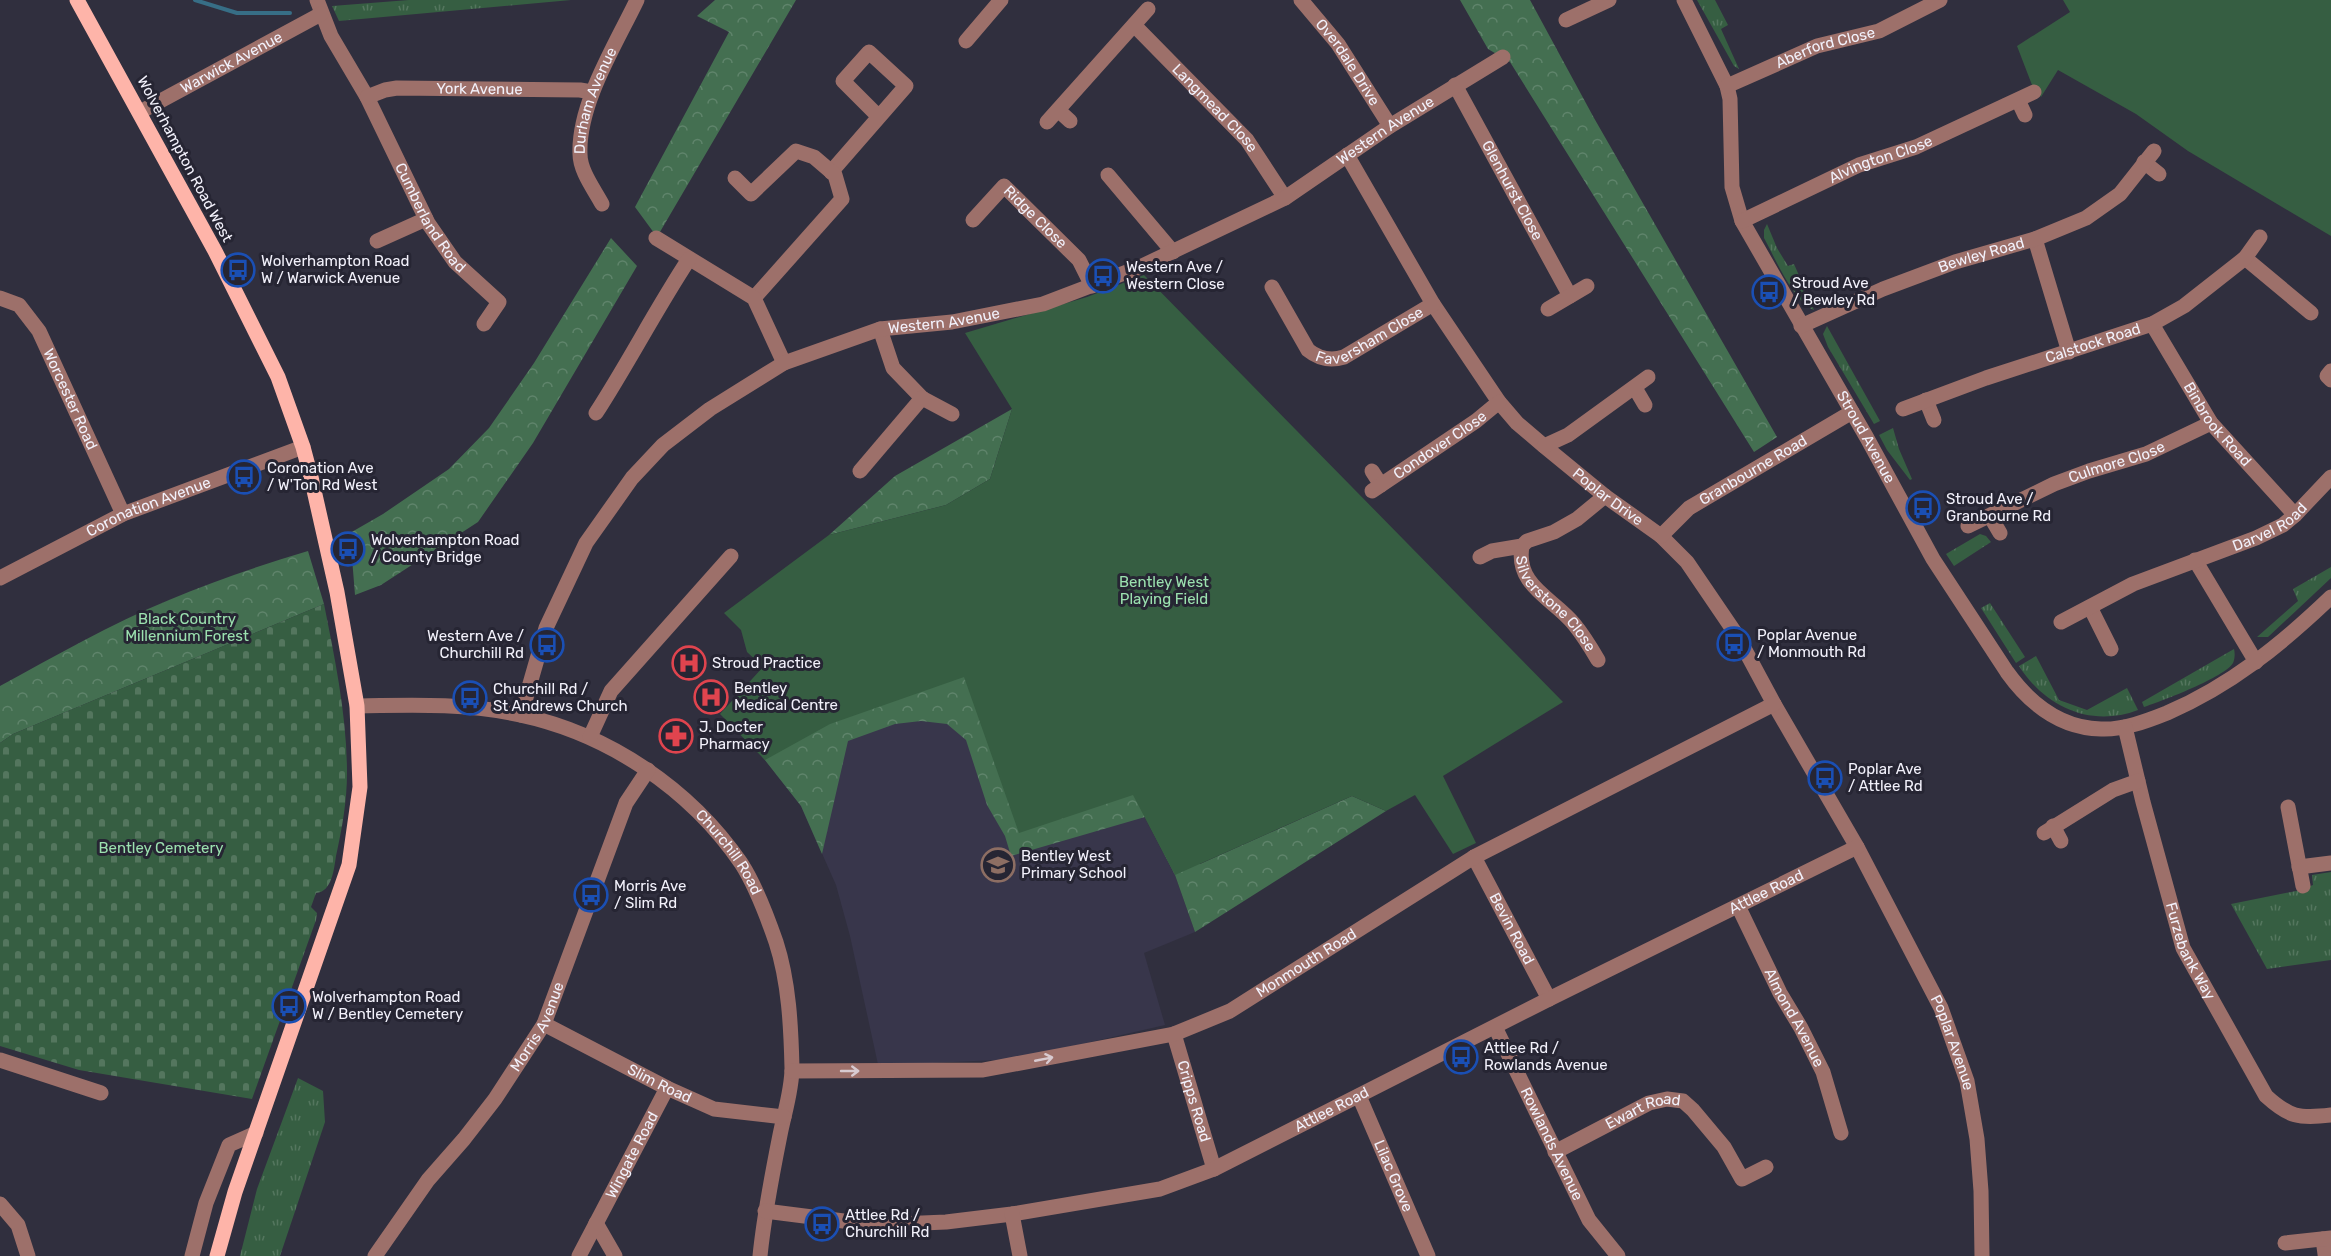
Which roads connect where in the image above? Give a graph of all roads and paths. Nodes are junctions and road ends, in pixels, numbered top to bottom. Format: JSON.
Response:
{"nodes":[{"id":1,"x":77,"y":0,"type":"edge"},
{"id":2,"x":637,"y":0,"type":"edge"},
{"id":3,"x":1001,"y":0,"type":"edge"},
{"id":4,"x":1301,"y":0,"type":"edge"},
{"id":5,"x":1609,"y":0,"type":"edge"},
{"id":6,"x":1684,"y":0,"type":"edge"},
{"id":7,"x":1940,"y":0,"type":"edge"},
{"id":8,"x":1922,"y":4,"type":"edge"},
{"id":9,"x":319,"y":7,"type":"edge"},
{"id":10,"x":1148,"y":9,"type":"dead end"},
{"id":11,"x":1566,"y":20,"type":"dead end"},
{"id":12,"x":1134,"y":25,"type":"junction"},
{"id":13,"x":966,"y":41,"type":"dead end"},
{"id":14,"x":1503,"y":57,"type":"dead end"},
{"id":15,"x":1455,"y":85,"type":"junction"},
{"id":16,"x":1727,"y":86,"type":"junction"},
{"id":17,"x":592,"y":92,"type":"junction"},
{"id":18,"x":2034,"y":92,"type":"dead end"},
{"id":19,"x":367,"y":97,"type":"junction"},
{"id":20,"x":2018,"y":100,"type":"junction"},
{"id":21,"x":140,"y":112,"type":"junction"},
{"id":22,"x":2025,"y":115,"type":"dead end"},
{"id":23,"x":878,"y":116,"type":"dead end"},
{"id":24,"x":1070,"y":122,"type":"dead end"},
{"id":25,"x":1390,"y":126,"type":"junction"},
{"id":26,"x":2154,"y":151,"type":"dead end"},
{"id":27,"x":1347,"y":155,"type":"junction"},
{"id":28,"x":2144,"y":162,"type":"junction"},
{"id":29,"x":831,"y":172,"type":"junction"},
{"id":30,"x":2159,"y":174,"type":"dead end"},
{"id":31,"x":1108,"y":175,"type":"dead end"},
{"id":32,"x":735,"y":178,"type":"dead end"},
{"id":33,"x":1284,"y":198,"type":"junction"},
{"id":34,"x":602,"y":204,"type":"dead end"},
{"id":35,"x":426,"y":219,"type":"junction"},
{"id":36,"x":973,"y":220,"type":"dead end"},
{"id":37,"x":1742,"y":220,"type":"junction"},
{"id":38,"x":2260,"y":237,"type":"dead end"},
{"id":39,"x":656,"y":238,"type":"dead end"},
{"id":40,"x":2035,"y":239,"type":"junction"},
{"id":41,"x":377,"y":241,"type":"dead end"},
{"id":42,"x":1173,"y":252,"type":"junction"},
{"id":43,"x":2245,"y":258,"type":"junction"},
{"id":44,"x":689,"y":259,"type":"junction"},
{"id":45,"x":1092,"y":286,"type":"junction"},
{"id":46,"x":1587,"y":286,"type":"dead end"},
{"id":47,"x":1272,"y":287,"type":"dead end"},
{"id":48,"x":1570,"y":296,"type":"junction"},
{"id":49,"x":0,"y":298,"type":"edge"},
{"id":50,"x":753,"y":298,"type":"junction"},
{"id":51,"x":1433,"y":304,"type":"junction"},
{"id":52,"x":1548,"y":309,"type":"dead end"},
{"id":53,"x":2311,"y":313,"type":"dead end"},
{"id":54,"x":484,"y":324,"type":"dead end"},
{"id":55,"x":2152,"y":324,"type":"junction"},
{"id":56,"x":1801,"y":326,"type":"junction"},
{"id":57,"x":880,"y":329,"type":"junction"},
{"id":58,"x":2069,"y":352,"type":"junction"},
{"id":59,"x":784,"y":363,"type":"junction"},
{"id":60,"x":1648,"y":377,"type":"dead end"},
{"id":61,"x":1635,"y":388,"type":"junction"},
{"id":62,"x":921,"y":398,"type":"junction"},
{"id":63,"x":1926,"y":400,"type":"junction"},
{"id":64,"x":1499,"y":402,"type":"junction"},
{"id":65,"x":1645,"y":405,"type":"dead end"},
{"id":66,"x":1904,"y":409,"type":"dead end"},
{"id":67,"x":1852,"y":412,"type":"junction"},
{"id":68,"x":596,"y":413,"type":"dead end"},
{"id":69,"x":952,"y":414,"type":"dead end"},
{"id":70,"x":1934,"y":420,"type":"dead end"},
{"id":71,"x":2211,"y":423,"type":"junction"},
{"id":72,"x":1544,"y":446,"type":"junction"},
{"id":73,"x":303,"y":447,"type":"junction"},
{"id":74,"x":860,"y":471,"type":"dead end"},
{"id":75,"x":1372,"y":471,"type":"dead end"},
{"id":76,"x":2331,"y":477,"type":"edge"},
{"id":77,"x":1605,"y":496,"type":"junction"},
{"id":78,"x":123,"y":513,"type":"junction"},
{"id":79,"x":2295,"y":515,"type":"junction"},
{"id":80,"x":1990,"y":516,"type":"junction"},
{"id":81,"x":1968,"y":526,"type":"dead end"},
{"id":82,"x":2000,"y":533,"type":"dead end"},
{"id":83,"x":1661,"y":536,"type":"junction"},
{"id":84,"x":1522,"y":546,"type":"junction"},
{"id":85,"x":731,"y":556,"type":"dead end"},
{"id":86,"x":1480,"y":557,"type":"dead end"},
{"id":87,"x":2195,"y":560,"type":"junction"},
{"id":88,"x":0,"y":578,"type":"edge"},
{"id":89,"x":2331,"y":597,"type":"edge"},
{"id":90,"x":2090,"y":607,"type":"junction"},
{"id":91,"x":2061,"y":622,"type":"dead end"},
{"id":92,"x":2112,"y":649,"type":"dead end"},
{"id":93,"x":1598,"y":660,"type":"dead end"},
{"id":94,"x":2256,"y":662,"type":"junction"},
{"id":95,"x":1774,"y":704,"type":"junction"},
{"id":96,"x":357,"y":706,"type":"junction"},
{"id":97,"x":521,"y":715,"type":"junction"},
{"id":98,"x":2125,"y":727,"type":"junction"},
{"id":99,"x":590,"y":737,"type":"junction"},
{"id":100,"x":648,"y":770,"type":"junction"},
{"id":101,"x":2138,"y":782,"type":"junction"},
{"id":102,"x":2288,"y":807,"type":"dead end"},
{"id":103,"x":2061,"y":841,"type":"dead end"},
{"id":104,"x":1857,"y":847,"type":"junction"},
{"id":105,"x":1474,"y":857,"type":"junction"},
{"id":106,"x":2331,"y":863,"type":"edge"},
{"id":107,"x":2299,"y":867,"type":"junction"},
{"id":108,"x":2303,"y":886,"type":"dead end"},
{"id":109,"x":1739,"y":908,"type":"junction"},
{"id":110,"x":1549,"y":999,"type":"junction"},
{"id":111,"x":544,"y":1024,"type":"junction"},
{"id":112,"x":1495,"y":1027,"type":"junction"},
{"id":113,"x":1174,"y":1034,"type":"junction"},
{"id":114,"x":0,"y":1060,"type":"edge"},
{"id":115,"x":792,"y":1071,"type":"junction"},
{"id":116,"x":667,"y":1088,"type":"junction"},
{"id":117,"x":101,"y":1093,"type":"dead end"},
{"id":118,"x":1359,"y":1096,"type":"junction"},
{"id":119,"x":2331,"y":1115,"type":"edge"},
{"id":120,"x":783,"y":1117,"type":"junction"},
{"id":121,"x":256,"y":1133,"type":"junction"},
{"id":122,"x":1841,"y":1133,"type":"dead end"},
{"id":123,"x":1555,"y":1152,"type":"junction"},
{"id":124,"x":1766,"y":1167,"type":"dead end"},
{"id":125,"x":1214,"y":1169,"type":"junction"},
{"id":126,"x":0,"y":1204,"type":"edge"},
{"id":127,"x":765,"y":1211,"type":"junction"},
{"id":128,"x":1012,"y":1214,"type":"junction"},
{"id":129,"x":596,"y":1223,"type":"junction"},
{"id":130,"x":2285,"y":1243,"type":"dead end"},
{"id":131,"x":2326,"y":1244,"type":"edge"},
{"id":132,"x":28,"y":1256,"type":"edge"},
{"id":133,"x":192,"y":1256,"type":"edge"},
{"id":134,"x":217,"y":1256,"type":"edge"},
{"id":135,"x":375,"y":1256,"type":"edge"},
{"id":136,"x":579,"y":1256,"type":"edge"},
{"id":137,"x":615,"y":1256,"type":"edge"},
{"id":138,"x":760,"y":1256,"type":"edge"},
{"id":139,"x":1020,"y":1256,"type":"edge"},
{"id":140,"x":1428,"y":1256,"type":"edge"},
{"id":141,"x":1618,"y":1256,"type":"edge"},
{"id":142,"x":1982,"y":1256,"type":"edge"}],
"edges":[{"from":1,"to":21,"type":"main road","name":"Wolverhampton Road West"},
{"from":2,"to":17,"type":"street","name":"Durham Avenue"},
{"from":3,"to":13,"type":"street"},
{"from":4,"to":25,"type":"street","name":"Overdale Drive"},
{"from":5,"to":11,"type":"street"},
{"from":6,"to":16,"type":"street","name":"Stroud Avenue"},
{"from":7,"to":8,"type":"street","name":"Aberford Close"},
{"from":8,"to":16,"type":"street","name":"Aberford Close"},
{"from":9,"to":19,"type":"street","name":"Cumberland Road"},
{"from":9,"to":21,"type":"street","name":"Warwick Avenue"},
{"from":10,"to":12,"type":"street"},
{"from":12,"to":24,"type":"street"},
{"from":12,"to":33,"type":"street","name":"Langmead Close"},
{"from":14,"to":15,"type":"street","name":"Western Avenue"},
{"from":15,"to":25,"type":"street","name":"Western Avenue"},
{"from":15,"to":48,"type":"street","name":"Glenhurst Close"},
{"from":16,"to":37,"type":"street","name":"Stroud Avenue"},
{"from":17,"to":19,"type":"street","name":"York Avenue"},
{"from":17,"to":34,"type":"street","name":"Durham Avenue"},
{"from":18,"to":20,"type":"street","name":"Alvington Close"},
{"from":19,"to":35,"type":"street","name":"Cumberland Road"},
{"from":20,"to":22,"type":"street"},
{"from":20,"to":37,"type":"street","name":"Alvington Close"},
{"from":21,"to":73,"type":"main road","name":"Wolverhampton Road West"},
{"from":23,"to":29,"type":"street"},
{"from":25,"to":27,"type":"street","name":"Western Avenue"},
{"from":26,"to":28,"type":"street","name":"Bewley Road"},
{"from":27,"to":33,"type":"street","name":"Western Avenue"},
{"from":27,"to":51,"type":"street","name":"Poplar Drive"},
{"from":28,"to":30,"type":"street"},
{"from":28,"to":40,"type":"street","name":"Bewley Road"},
{"from":29,"to":32,"type":"street"},
{"from":29,"to":50,"type":"street"},
{"from":31,"to":42,"type":"street"},
{"from":33,"to":42,"type":"street","name":"Western Avenue"},
{"from":35,"to":41,"type":"street"},
{"from":35,"to":54,"type":"street","name":"Cumberland Road"},
{"from":36,"to":45,"type":"street","name":"Ridge Close"},
{"from":37,"to":56,"type":"street","name":"Stroud Avenue"},
{"from":38,"to":43,"type":"street","name":"Calstock Road"},
{"from":39,"to":44,"type":"street"},
{"from":40,"to":56,"type":"street","name":"Bewley Road"},
{"from":40,"to":58,"type":"street"},
{"from":42,"to":45,"type":"street","name":"Western Avenue"},
{"from":43,"to":53,"type":"street"},
{"from":43,"to":55,"type":"street","name":"Calstock Road"},
{"from":44,"to":50,"type":"street"},
{"from":44,"to":68,"type":"street"},
{"from":45,"to":57,"type":"street","name":"Western Avenue"},
{"from":46,"to":48,"type":"street"},
{"from":47,"to":51,"type":"street","name":"Faversham Close"},
{"from":48,"to":52,"type":"street"},
{"from":49,"to":78,"type":"street","name":"Worcester Road"},
{"from":50,"to":59,"type":"street"},
{"from":51,"to":64,"type":"street","name":"Poplar Drive"},
{"from":55,"to":58,"type":"street","name":"Calstock Road"},
{"from":55,"to":71,"type":"street","name":"Binbrook Road"},
{"from":56,"to":67,"type":"street","name":"Stroud Avenue"},
{"from":57,"to":59,"type":"street","name":"Western Avenue"},
{"from":57,"to":62,"type":"street"},
{"from":58,"to":63,"type":"street","name":"Calstock Road"},
{"from":59,"to":97,"type":"street","name":"Western Avenue"},
{"from":60,"to":61,"type":"street"},
{"from":61,"to":65,"type":"street"},
{"from":61,"to":72,"type":"street"},
{"from":62,"to":69,"type":"street"},
{"from":62,"to":74,"type":"street"},
{"from":63,"to":66,"type":"street","name":"Calstock Road"},
{"from":63,"to":70,"type":"street"},
{"from":64,"to":72,"type":"street","name":"Poplar Drive"},
{"from":64,"to":75,"type":"street","name":"Condover Close"},
{"from":67,"to":83,"type":"street","name":"Granbourne Road"},
{"from":67,"to":98,"type":"street","name":"Stroud Avenue"},
{"from":71,"to":79,"type":"street","name":"Binbrook Road"},
{"from":71,"to":80,"type":"street","name":"Culmore Close"},
{"from":72,"to":77,"type":"street","name":"Poplar Drive"},
{"from":73,"to":78,"type":"street","name":"Coronation Avenue"},
{"from":73,"to":96,"type":"main road","name":"Wolverhampton Road West"},
{"from":76,"to":79,"type":"street","name":"Darvel Road"},
{"from":77,"to":83,"type":"street","name":"Poplar Drive"},
{"from":77,"to":84,"type":"street","name":"Silverstone Close"},
{"from":78,"to":88,"type":"street","name":"Coronation Avenue"},
{"from":79,"to":87,"type":"street","name":"Darvel Road"},
{"from":80,"to":81,"type":"street","name":"Culmore Close"},
{"from":80,"to":82,"type":"street"},
{"from":83,"to":95,"type":"street","name":"Poplar Drive"},
{"from":84,"to":86,"type":"street","name":"Silverstone Close"},
{"from":84,"to":93,"type":"street","name":"Silverstone Close"},
{"from":85,"to":99,"type":"street"},
{"from":87,"to":90,"type":"street","name":"Darvel Road"},
{"from":87,"to":94,"type":"street"},
{"from":89,"to":94,"type":"street","name":"Stroud Avenue"},
{"from":90,"to":91,"type":"street","name":"Darvel Road"},
{"from":90,"to":92,"type":"street"},
{"from":94,"to":98,"type":"street","name":"Stroud Avenue"},
{"from":95,"to":104,"type":"street","name":"Poplar Drive"},
{"from":95,"to":105,"type":"street","name":"Monmouth Road"},
{"from":96,"to":97,"type":"street","name":"Churchill Road"},
{"from":96,"to":121,"type":"main road","name":"Wolverhampton Road West"},
{"from":97,"to":99,"type":"street","name":"Churchill Road"},
{"from":98,"to":101,"type":"street","name":"Furzebank Way"},
{"from":99,"to":100,"type":"street","name":"Churchill Road"},
{"from":100,"to":111,"type":"street","name":"Morris Avenue"},
{"from":100,"to":115,"type":"street","name":"Churchill Road"},
{"from":101,"to":103,"type":"street"},
{"from":101,"to":119,"type":"street","name":"Furzebank Way"},
{"from":102,"to":107,"type":"street"},
{"from":104,"to":109,"type":"street","name":"Attlee Road"},
{"from":104,"to":142,"type":"street","name":"Poplar Avenue"},
{"from":105,"to":110,"type":"street","name":"Bevin Road"},
{"from":105,"to":113,"type":"street","name":"Monmouth Road"},
{"from":106,"to":107,"type":"street"},
{"from":107,"to":108,"type":"street"},
{"from":109,"to":110,"type":"street","name":"Attlee Road"},
{"from":109,"to":122,"type":"street","name":"Almond Avenue"},
{"from":110,"to":112,"type":"street","name":"Attlee Road"},
{"from":111,"to":116,"type":"street","name":"Slim Road"},
{"from":111,"to":135,"type":"street","name":"Morris Avenue"},
{"from":112,"to":118,"type":"street","name":"Attlee Road"},
{"from":112,"to":123,"type":"street","name":"Rowlands Avenue"},
{"from":115,"to":113,"type":"street","name":"Monmouth Road","one_way":true},
{"from":113,"to":125,"type":"street","name":"Cripps Road"},
{"from":114,"to":117,"type":"street"},
{"from":115,"to":120,"type":"street","name":"Churchill Road"},
{"from":116,"to":120,"type":"street","name":"Slim Road"},
{"from":116,"to":129,"type":"street","name":"Wingate Road"},
{"from":118,"to":125,"type":"street","name":"Attlee Road"},
{"from":118,"to":140,"type":"street","name":"Lilac Grove"},
{"from":120,"to":127,"type":"street","name":"Churchill Road"},
{"from":121,"to":133,"type":"street"},
{"from":121,"to":134,"type":"main road","name":"Wolverhampton Road West"},
{"from":123,"to":124,"type":"street","name":"Ewart Road"},
{"from":123,"to":141,"type":"street","name":"Rowlands Avenue"},
{"from":125,"to":128,"type":"street","name":"Attlee Road"},
{"from":126,"to":132,"type":"street"},
{"from":127,"to":128,"type":"street","name":"Attlee Road"},
{"from":127,"to":138,"type":"street","name":"Churchill Road"},
{"from":128,"to":139,"type":"street"},
{"from":129,"to":136,"type":"street","name":"Wingate Road"},
{"from":129,"to":137,"type":"street"},
{"from":130,"to":131,"type":"street"}]}
